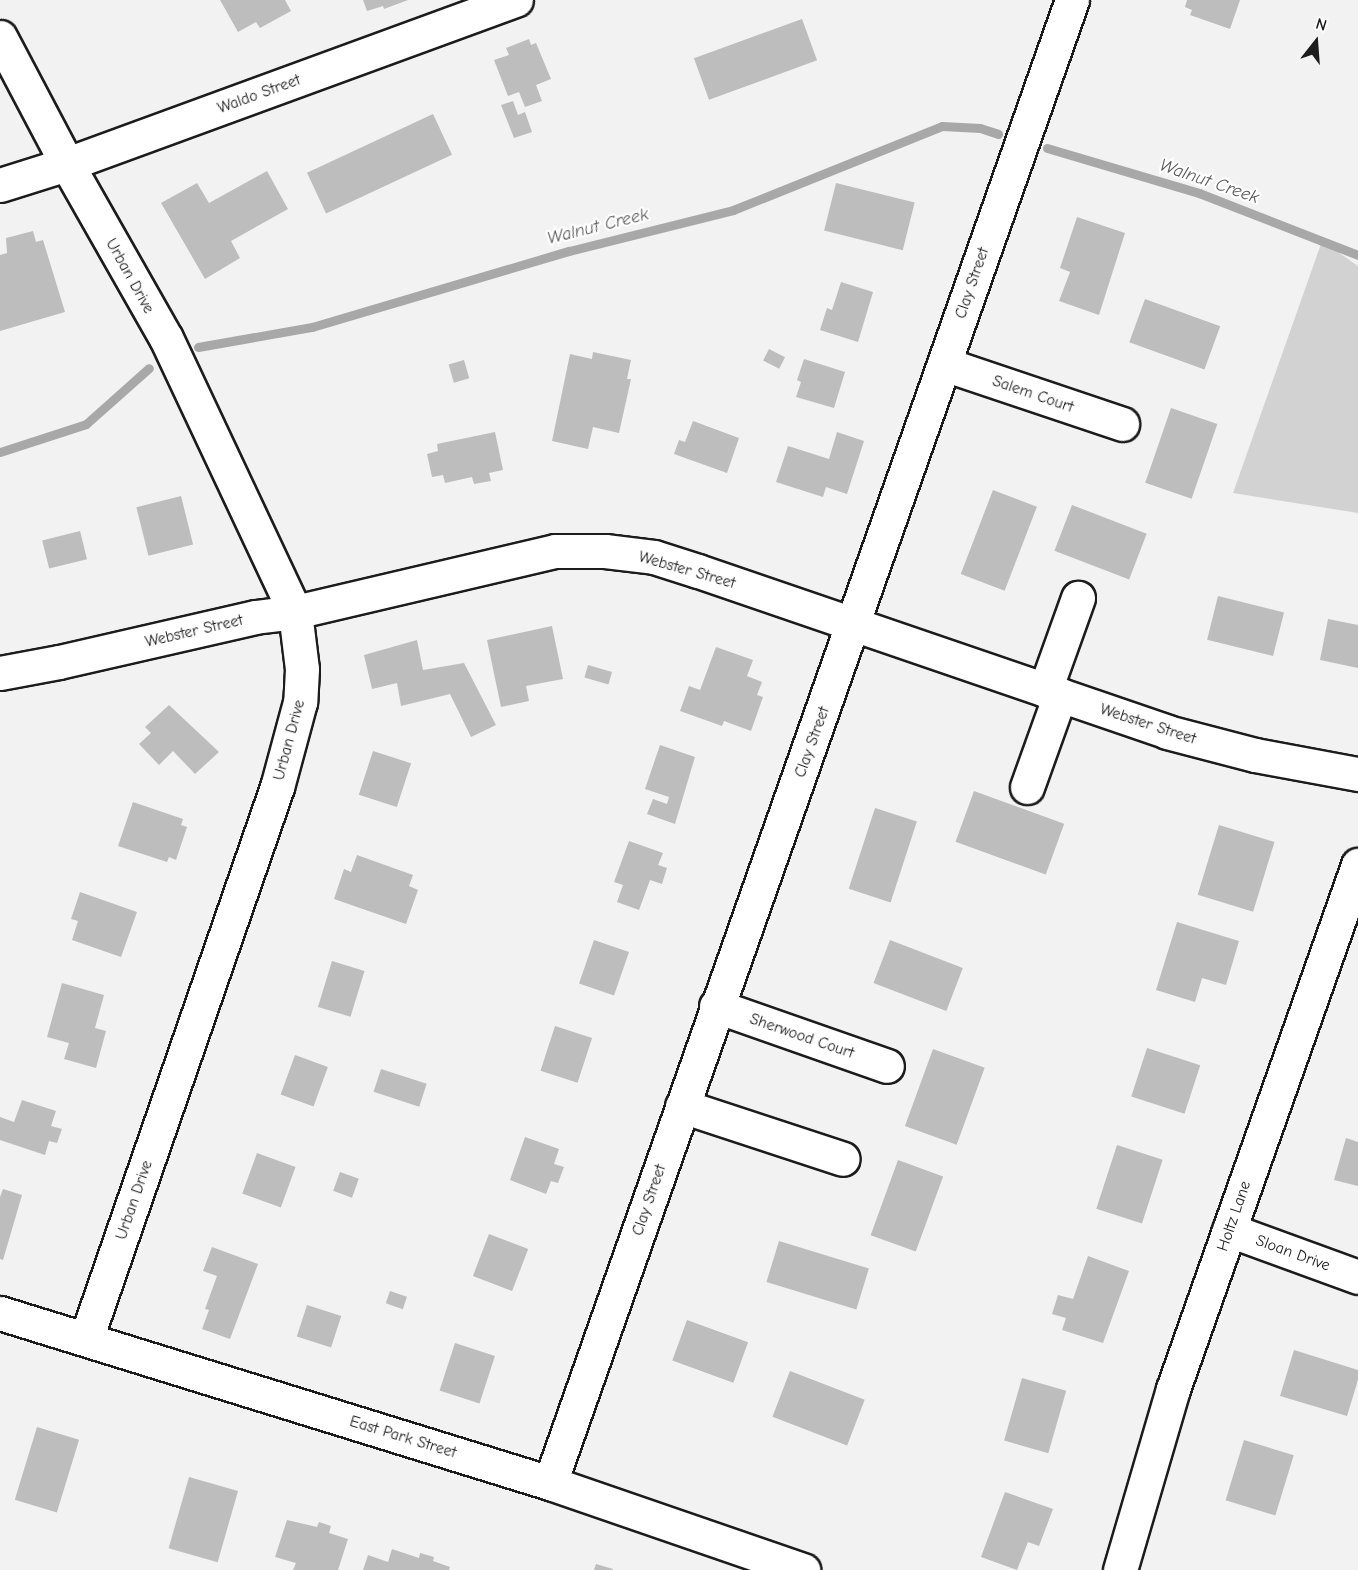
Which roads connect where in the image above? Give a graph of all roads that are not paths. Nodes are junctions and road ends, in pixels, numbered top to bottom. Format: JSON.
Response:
{"nodes":[{"id":1,"x":516,"y":0,"type":"edge"},
{"id":2,"x":1072,"y":0,"type":"edge"},
{"id":3,"x":0,"y":37,"type":"edge"},
{"id":4,"x":68,"y":164,"type":"junction"},
{"id":5,"x":0,"y":185,"type":"edge"},
{"id":6,"x":944,"y":364,"type":"junction"},
{"id":7,"x":1122,"y":424,"type":"dead end"},
{"id":8,"x":1078,"y":598,"type":"dead end"},
{"id":9,"x":295,"y":612,"type":"junction"},
{"id":10,"x":854,"y":625,"type":"junction"},
{"id":11,"x":0,"y":673,"type":"edge"},
{"id":12,"x":1053,"y":693,"type":"junction"},
{"id":13,"x":1358,"y":774,"type":"edge"},
{"id":14,"x":1027,"y":786,"type":"dead end"},
{"id":15,"x":1358,"y":865,"type":"edge"},
{"id":16,"x":716,"y":1006,"type":"junction"},
{"id":17,"x":887,"y":1066,"type":"dead end"},
{"id":18,"x":681,"y":1106,"type":"junction"},
{"id":19,"x":843,"y":1160,"type":"dead end"},
{"id":20,"x":1228,"y":1230,"type":"junction"},
{"id":21,"x":1358,"y":1277,"type":"edge"},
{"id":22,"x":0,"y":1313,"type":"edge"},
{"id":23,"x":86,"y":1339,"type":"junction"},
{"id":24,"x":550,"y":1483,"type":"junction"},
{"id":25,"x":803,"y":1570,"type":"edge"},
{"id":26,"x":1120,"y":1570,"type":"edge"}],
"edges":[{"from":1,"to":4,"type":"street","name":"Waldo Street"},
{"from":2,"to":6,"type":"street","name":"Clay Street"},
{"from":3,"to":4,"type":"street","name":"Urban Drive"},
{"from":4,"to":5,"type":"street","name":"Waldo Street"},
{"from":4,"to":9,"type":"street","name":"Urban Drive"},
{"from":6,"to":7,"type":"street","name":"Salem Court"},
{"from":6,"to":10,"type":"street","name":"Clay Street"},
{"from":8,"to":12,"type":"street"},
{"from":9,"to":10,"type":"street","name":"Webster Street"},
{"from":9,"to":11,"type":"street","name":"Webster Street"},
{"from":9,"to":23,"type":"street","name":"Urban Drive"},
{"from":10,"to":12,"type":"street","name":"Webster Street"},
{"from":10,"to":16,"type":"street","name":"Clay Street"},
{"from":12,"to":13,"type":"street","name":"Webster Street"},
{"from":12,"to":14,"type":"street"},
{"from":15,"to":20,"type":"street","name":"Holtz Lane"},
{"from":16,"to":17,"type":"street","name":"Sherwood Court"},
{"from":16,"to":18,"type":"street","name":"Clay Street"},
{"from":18,"to":19,"type":"street"},
{"from":18,"to":24,"type":"street","name":"Clay Street"},
{"from":20,"to":21,"type":"street","name":"Sloan Drive"},
{"from":20,"to":26,"type":"street","name":"Holtz Lane"},
{"from":22,"to":23,"type":"street","name":"East Park Street"},
{"from":23,"to":24,"type":"street","name":"East Park Street"},
{"from":24,"to":25,"type":"street","name":"East Park Street"}]}
